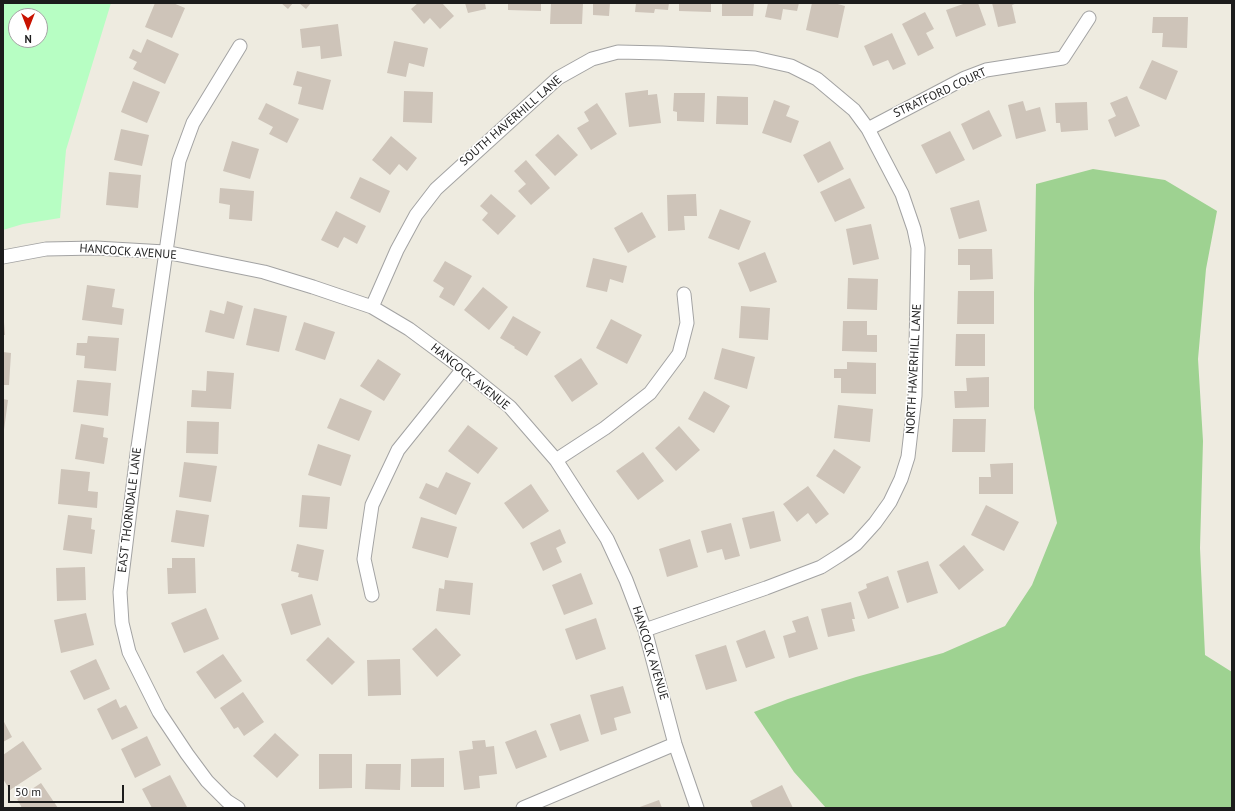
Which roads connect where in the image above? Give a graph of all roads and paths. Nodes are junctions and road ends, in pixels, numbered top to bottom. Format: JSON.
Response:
{"nodes":[{"id":1,"x":1089,"y":18,"type":"dead end"},
{"id":2,"x":240,"y":46,"type":"dead end"},
{"id":3,"x":868,"y":129,"type":"junction"},
{"id":4,"x":165,"y":252,"type":"junction"},
{"id":5,"x":3,"y":257,"type":"edge"},
{"id":6,"x":684,"y":294,"type":"dead end"},
{"id":7,"x":372,"y":307,"type":"junction"},
{"id":8,"x":463,"y":369,"type":"junction"},
{"id":9,"x":556,"y":460,"type":"junction"},
{"id":10,"x":372,"y":595,"type":"dead end"},
{"id":11,"x":645,"y":630,"type":"junction"},
{"id":12,"x":675,"y":744,"type":"junction"},
{"id":13,"x":238,"y":808,"type":"edge"},
{"id":14,"x":523,"y":808,"type":"edge"},
{"id":15,"x":697,"y":808,"type":"edge"}],
"edges":[{"from":1,"to":3,"type":"street","name":"STRATFORD COURT"},
{"from":2,"to":4,"type":"street","name":"EAST THORNDALE LANE"},
{"from":3,"to":7,"type":"street","name":"SOUTH HAVERHILL LANE"},
{"from":3,"to":11,"type":"street","name":"NORTH HAVERHILL LANE"},
{"from":4,"to":5,"type":"street","name":"HANCOCK AVENUE"},
{"from":4,"to":7,"type":"street","name":"HANCOCK AVENUE"},
{"from":4,"to":13,"type":"street","name":"EAST THORNDALE LANE"},
{"from":6,"to":9,"type":"street"},
{"from":7,"to":8,"type":"street","name":"HANCOCK AVENUE"},
{"from":8,"to":9,"type":"street","name":"HANCOCK AVENUE"},
{"from":8,"to":10,"type":"street"},
{"from":9,"to":11,"type":"street","name":"HANCOCK AVENUE"},
{"from":11,"to":12,"type":"street","name":"HANCOCK AVENUE"},
{"from":12,"to":14,"type":"street"},
{"from":12,"to":15,"type":"street","name":"HANCOCK AVENUE"}]}
